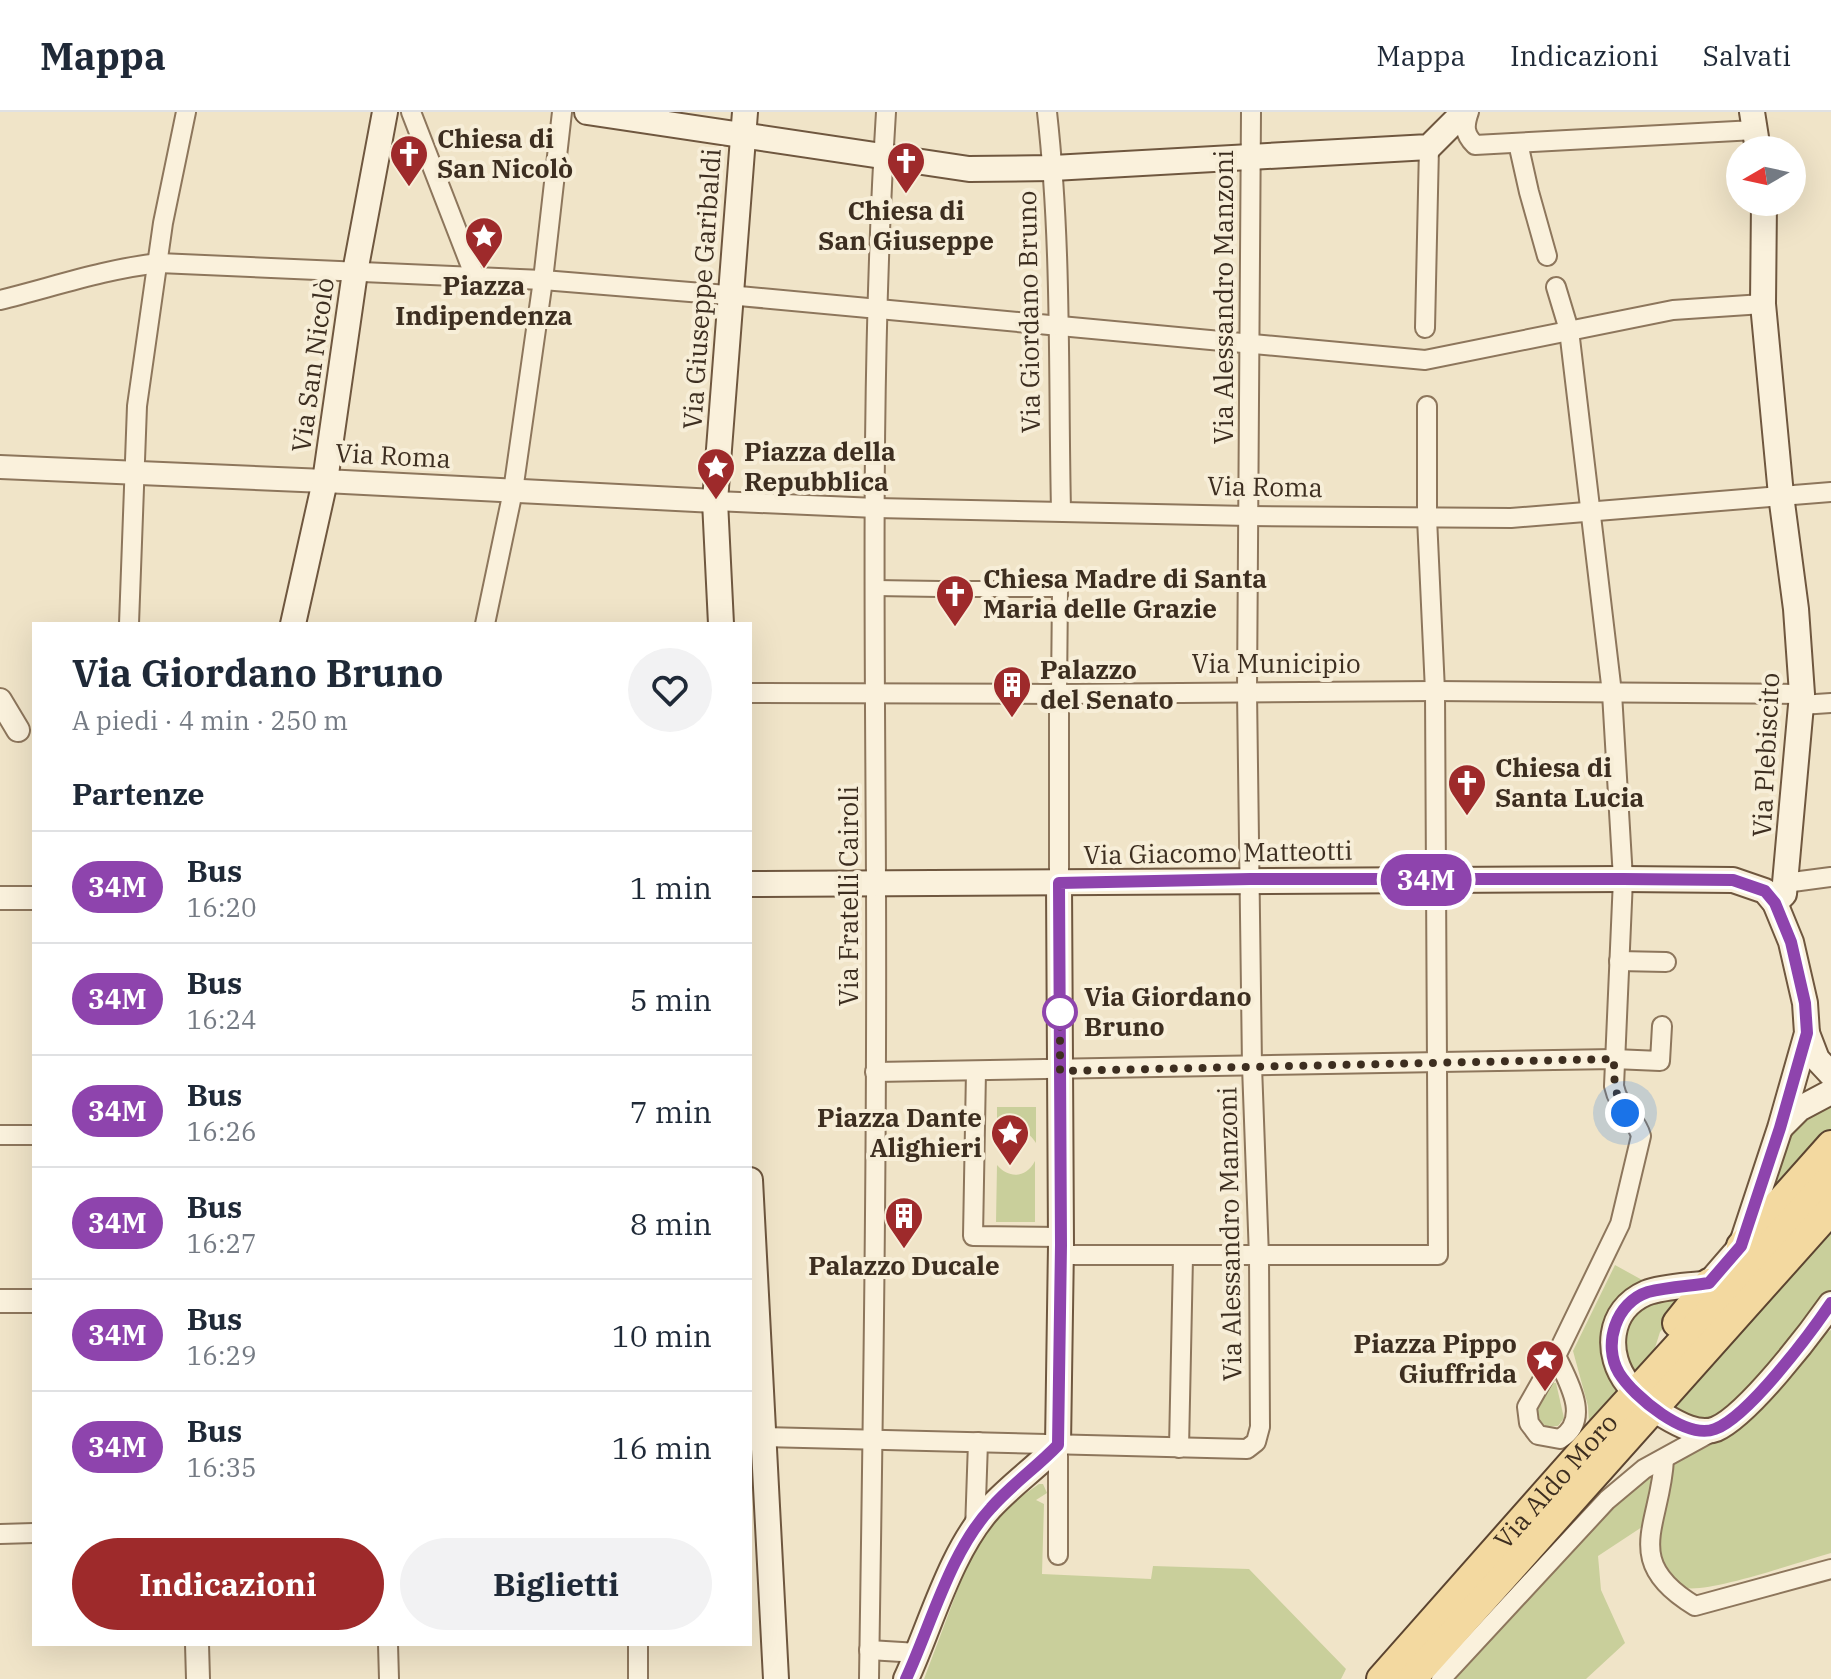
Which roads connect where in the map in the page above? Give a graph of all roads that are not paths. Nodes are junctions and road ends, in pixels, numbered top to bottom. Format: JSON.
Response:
{"nodes":[{"id":1,"x":186,"y":112,"type":"edge"},
{"id":2,"x":385,"y":112,"type":"edge"},
{"id":3,"x":411,"y":112,"type":"edge"},
{"id":4,"x":562,"y":112,"type":"edge"},
{"id":5,"x":587,"y":112,"type":"edge"},
{"id":6,"x":745,"y":112,"type":"edge"},
{"id":7,"x":886,"y":112,"type":"edge"},
{"id":8,"x":1047,"y":112,"type":"edge"},
{"id":9,"x":1251,"y":112,"type":"edge"},
{"id":10,"x":1467,"y":112,"type":"edge"},
{"id":11,"x":1755,"y":131,"type":"edge"},
{"id":12,"x":741,"y":137,"type":"junction"},
{"id":13,"x":1518,"y":143,"type":"junction"},
{"id":14,"x":1429,"y":147,"type":"junction"},
{"id":15,"x":1250,"y":155,"type":"junction"},
{"id":16,"x":883,"y":157,"type":"junction"},
{"id":17,"x":1053,"y":168,"type":"junction"},
{"id":18,"x":1764,"y":216,"type":"edge"},
{"id":19,"x":1547,"y":256,"type":"dead end"},
{"id":20,"x":159,"y":263,"type":"junction"},
{"id":21,"x":355,"y":272,"type":"junction"},
{"id":22,"x":475,"y":277,"type":"junction"},
{"id":23,"x":543,"y":280,"type":"junction"},
{"id":24,"x":1556,"y":287,"type":"dead end"},
{"id":25,"x":730,"y":295,"type":"junction"},
{"id":26,"x":0,"y":300,"type":"edge"},
{"id":27,"x":1763,"y":304,"type":"junction"},
{"id":28,"x":877,"y":309,"type":"junction"},
{"id":29,"x":1060,"y":328,"type":"junction"},
{"id":30,"x":1425,"y":328,"type":"dead end"},
{"id":31,"x":1569,"y":330,"type":"junction"},
{"id":32,"x":1251,"y":345,"type":"junction"},
{"id":33,"x":1427,"y":406,"type":"dead end"},
{"id":34,"x":0,"y":467,"type":"edge"},
{"id":35,"x":133,"y":473,"type":"junction"},
{"id":36,"x":325,"y":481,"type":"junction"},
{"id":37,"x":513,"y":491,"type":"junction"},
{"id":38,"x":1831,"y":492,"type":"edge"},
{"id":39,"x":1781,"y":495,"type":"junction"},
{"id":40,"x":715,"y":501,"type":"junction"},
{"id":41,"x":876,"y":508,"type":"junction"},
{"id":42,"x":1061,"y":510,"type":"junction"},
{"id":43,"x":1590,"y":513,"type":"junction"},
{"id":44,"x":1249,"y":516,"type":"junction"},
{"id":45,"x":1427,"y":518,"type":"junction"},
{"id":46,"x":875,"y":588,"type":"junction"},
{"id":47,"x":129,"y":622,"type":"edge"},
{"id":48,"x":293,"y":622,"type":"edge"},
{"id":49,"x":485,"y":622,"type":"edge"},
{"id":50,"x":721,"y":622,"type":"edge"},
{"id":51,"x":1247,"y":691,"type":"junction"},
{"id":52,"x":1435,"y":691,"type":"junction"},
{"id":53,"x":752,"y":693,"type":"edge"},
{"id":54,"x":1612,"y":693,"type":"junction"},
{"id":55,"x":874,"y":694,"type":"junction"},
{"id":56,"x":1059,"y":694,"type":"junction"},
{"id":57,"x":0,"y":700,"type":"edge"},
{"id":58,"x":1802,"y":700,"type":"junction"},
{"id":59,"x":1831,"y":703,"type":"edge"},
{"id":60,"x":17,"y":731,"type":"edge"},
{"id":61,"x":1831,"y":877,"type":"edge"},
{"id":62,"x":1250,"y":879,"type":"junction"},
{"id":63,"x":1623,"y":879,"type":"junction"},
{"id":64,"x":1435,"y":880,"type":"junction"},
{"id":65,"x":1059,"y":883,"type":"junction"},
{"id":66,"x":752,"y":884,"type":"edge"},
{"id":67,"x":876,"y":884,"type":"junction"},
{"id":68,"x":1780,"y":893,"type":"junction"},
{"id":69,"x":0,"y":898,"type":"edge"},
{"id":70,"x":32,"y":898,"type":"edge"},
{"id":71,"x":1619,"y":961,"type":"junction"},
{"id":72,"x":1666,"y":962,"type":"dead end"},
{"id":73,"x":1662,"y":1026,"type":"dead end"},
{"id":74,"x":1807,"y":1033,"type":"junction"},
{"id":75,"x":1614,"y":1059,"type":"junction"},
{"id":76,"x":1435,"y":1063,"type":"junction"},
{"id":77,"x":1252,"y":1066,"type":"junction"},
{"id":78,"x":968,"y":1071,"type":"junction"},
{"id":79,"x":1060,"y":1071,"type":"junction"},
{"id":80,"x":875,"y":1072,"type":"junction"},
{"id":81,"x":1831,"y":1074,"type":"edge"},
{"id":82,"x":1831,"y":1092,"type":"edge"},
{"id":83,"x":1780,"y":1128,"type":"junction"},
{"id":84,"x":0,"y":1135,"type":"edge"},
{"id":85,"x":28,"y":1135,"type":"edge"},
{"id":86,"x":1831,"y":1145,"type":"edge"},
{"id":87,"x":1831,"y":1178,"type":"edge"},
{"id":88,"x":1831,"y":1210,"type":"edge"},
{"id":89,"x":1060,"y":1246,"type":"junction"},
{"id":90,"x":1741,"y":1246,"type":"junction"},
{"id":91,"x":752,"y":1251,"type":"edge"},
{"id":92,"x":1183,"y":1257,"type":"junction"},
{"id":93,"x":1259,"y":1257,"type":"junction"},
{"id":94,"x":1709,"y":1283,"type":"junction"},
{"id":95,"x":753,"y":1286,"type":"edge"},
{"id":96,"x":0,"y":1301,"type":"edge"},
{"id":97,"x":32,"y":1301,"type":"edge"},
{"id":98,"x":1831,"y":1304,"type":"edge"},
{"id":99,"x":1823,"y":1324,"type":"edge"},
{"id":100,"x":1559,"y":1350,"type":"dead end"},
{"id":101,"x":1639,"y":1381,"type":"junction"},
{"id":102,"x":1663,"y":1415,"type":"dead end"},
{"id":103,"x":1715,"y":1430,"type":"junction"},
{"id":104,"x":763,"y":1437,"type":"junction"},
{"id":105,"x":872,"y":1440,"type":"junction"},
{"id":106,"x":972,"y":1442,"type":"junction"},
{"id":107,"x":1064,"y":1442,"type":"junction"},
{"id":108,"x":1179,"y":1448,"type":"junction"},
{"id":109,"x":1664,"y":1459,"type":"junction"},
{"id":110,"x":975,"y":1530,"type":"junction"},
{"id":111,"x":32,"y":1533,"type":"edge"},
{"id":112,"x":0,"y":1534,"type":"edge"},
{"id":113,"x":1058,"y":1555,"type":"dead end"},
{"id":114,"x":1831,"y":1569,"type":"edge"},
{"id":115,"x":869,"y":1643,"type":"junction"},
{"id":116,"x":197,"y":1646,"type":"edge"},
{"id":117,"x":388,"y":1646,"type":"edge"},
{"id":118,"x":638,"y":1646,"type":"edge"},
{"id":119,"x":918,"y":1653,"type":"junction"},
{"id":120,"x":198,"y":1679,"type":"edge"},
{"id":121,"x":389,"y":1679,"type":"edge"},
{"id":122,"x":638,"y":1679,"type":"edge"},
{"id":123,"x":776,"y":1679,"type":"edge"},
{"id":124,"x":869,"y":1679,"type":"edge"},
{"id":125,"x":906,"y":1679,"type":"edge"},
{"id":126,"x":1381,"y":1679,"type":"edge"},
{"id":127,"x":1412,"y":1679,"type":"edge"},
{"id":128,"x":1441,"y":1679,"type":"edge"}],
"edges":[{"from":1,"to":20,"type":"street"},
{"from":2,"to":21,"type":"main road","name":"Via San Nicolò"},
{"from":3,"to":22,"type":"street"},
{"from":4,"to":23,"type":"street"},
{"from":5,"to":12,"type":"main road"},
{"from":6,"to":12,"type":"main road","name":"Via Giuseppe Garibaldi"},
{"from":7,"to":16,"type":"street","name":"Via Fratelli Cairoli"},
{"from":8,"to":17,"type":"street","name":"Via Giordano Bruno"},
{"from":9,"to":15,"type":"street","name":"Via Alessandro Manzoni"},
{"from":10,"to":13,"type":"street"},
{"from":10,"to":14,"type":"main road"},
{"from":11,"to":13,"type":"street"},
{"from":12,"to":16,"type":"main road"},
{"from":12,"to":25,"type":"main road","name":"Via Giuseppe Garibaldi"},
{"from":13,"to":19,"type":"street"},
{"from":14,"to":15,"type":"main road"},
{"from":14,"to":30,"type":"street"},
{"from":15,"to":17,"type":"main road"},
{"from":15,"to":32,"type":"street","name":"Via Alessandro Manzoni"},
{"from":16,"to":17,"type":"main road"},
{"from":16,"to":28,"type":"street","name":"Via Fratelli Cairoli"},
{"from":17,"to":29,"type":"street","name":"Via Giordano Bruno"},
{"from":18,"to":27,"type":"main road","name":"Via Plebiscito"},
{"from":20,"to":21,"type":"street"},
{"from":20,"to":26,"type":"street"},
{"from":20,"to":35,"type":"street"},
{"from":21,"to":22,"type":"street"},
{"from":21,"to":36,"type":"main road","name":"Via San Nicolò"},
{"from":22,"to":23,"type":"street"},
{"from":23,"to":25,"type":"street"},
{"from":23,"to":37,"type":"street"},
{"from":24,"to":31,"type":"street"},
{"from":25,"to":28,"type":"street"},
{"from":25,"to":40,"type":"main road","name":"Via Giuseppe Garibaldi"},
{"from":27,"to":31,"type":"street"},
{"from":27,"to":39,"type":"main road","name":"Via Plebiscito"},
{"from":28,"to":29,"type":"street"},
{"from":28,"to":41,"type":"street","name":"Via Fratelli Cairoli"},
{"from":29,"to":32,"type":"street"},
{"from":29,"to":42,"type":"street","name":"Via Giordano Bruno"},
{"from":31,"to":32,"type":"street"},
{"from":31,"to":43,"type":"street"},
{"from":32,"to":44,"type":"street","name":"Via Alessandro Manzoni"},
{"from":33,"to":45,"type":"street"},
{"from":34,"to":35,"type":"street","name":"Via Roma"},
{"from":35,"to":36,"type":"street","name":"Via Roma"},
{"from":35,"to":47,"type":"street"},
{"from":36,"to":37,"type":"street","name":"Via Roma"},
{"from":36,"to":48,"type":"main road","name":"Via San Nicolò"},
{"from":37,"to":40,"type":"street","name":"Via Roma"},
{"from":37,"to":49,"type":"street"},
{"from":38,"to":39,"type":"street","name":"Via Roma"},
{"from":39,"to":43,"type":"street","name":"Via Roma"},
{"from":39,"to":58,"type":"main road","name":"Via Plebiscito"},
{"from":40,"to":41,"type":"street","name":"Via Roma"},
{"from":40,"to":50,"type":"main road"},
{"from":41,"to":42,"type":"street","name":"Via Roma"},
{"from":41,"to":46,"type":"street","name":"Via Fratelli Cairoli"},
{"from":42,"to":44,"type":"street","name":"Via Roma"},
{"from":43,"to":45,"type":"street","name":"Via Roma"},
{"from":43,"to":54,"type":"street"},
{"from":44,"to":45,"type":"street","name":"Via Roma"},
{"from":44,"to":51,"type":"street","name":"Via Alessandro Manzoni"},
{"from":45,"to":52,"type":"street"},
{"from":46,"to":55,"type":"street","name":"Via Fratelli Cairoli"},
{"from":46,"to":56,"type":"street"},
{"from":51,"to":52,"type":"street","name":"Via Municipio"},
{"from":51,"to":56,"type":"street","name":"Via Municipio"},
{"from":51,"to":62,"type":"street","name":"Via Alessandro Manzoni"},
{"from":52,"to":54,"type":"street","name":"Via Municipio"},
{"from":52,"to":64,"type":"street"},
{"from":53,"to":55,"type":"street","name":"Via Municipio"},
{"from":54,"to":58,"type":"street","name":"Via Municipio"},
{"from":54,"to":63,"type":"street"},
{"from":55,"to":56,"type":"street","name":"Via Municipio"},
{"from":55,"to":67,"type":"street","name":"Via Fratelli Cairoli"},
{"from":56,"to":65,"type":"street"},
{"from":57,"to":60,"type":"street"},
{"from":58,"to":59,"type":"street","name":"Via Municipio"},
{"from":58,"to":68,"type":"main road","name":"Via Plebiscito"},
{"from":61,"to":68,"type":"street"},
{"from":62,"to":64,"type":"main road","name":"Via Giacomo Matteotti"},
{"from":62,"to":65,"type":"main road","name":"Via Giacomo Matteotti"},
{"from":62,"to":77,"type":"street","name":"Via Alessandro Manzoni"},
{"from":63,"to":64,"type":"main road","name":"Via Giacomo Matteotti"},
{"from":63,"to":68,"type":"main road","name":"Via Giacomo Matteotti"},
{"from":63,"to":71,"type":"street"},
{"from":64,"to":76,"type":"street"},
{"from":65,"to":67,"type":"main road","name":"Via Giacomo Matteotti"},
{"from":65,"to":79,"type":"main road"},
{"from":66,"to":67,"type":"main road","name":"Via Giacomo Matteotti"},
{"from":67,"to":80,"type":"street","name":"Via Fratelli Cairoli"},
{"from":68,"to":74,"type":"main road","name":"Via Plebiscito"},
{"from":69,"to":70,"type":"street"},
{"from":71,"to":72,"type":"street"},
{"from":71,"to":75,"type":"street"},
{"from":73,"to":75,"type":"street"},
{"from":74,"to":81,"type":"main road"},
{"from":74,"to":83,"type":"main road","name":"Via Plebiscito"},
{"from":75,"to":76,"type":"street"},
{"from":75,"to":100,"type":"street"},
{"from":76,"to":77,"type":"street"},
{"from":76,"to":93,"type":"street"},
{"from":77,"to":79,"type":"street"},
{"from":77,"to":93,"type":"street","name":"Via Alessandro Manzoni"},
{"from":78,"to":79,"type":"street"},
{"from":78,"to":80,"type":"street"},
{"from":78,"to":89,"type":"street"},
{"from":79,"to":89,"type":"main road"},
{"from":80,"to":105,"type":"street","name":"Via Fratelli Cairoli"},
{"from":82,"to":83,"type":"main road"},
{"from":83,"to":90,"type":"main road","name":"Via Plebiscito"},
{"from":84,"to":85,"type":"street"},
{"from":86,"to":90,"type":"main road"},
{"from":87,"to":101,"type":"main road","name":"Via Aldo Moro"},
{"from":88,"to":127,"type":"main road","name":"Via Aldo Moro"},
{"from":89,"to":92,"type":"street"},
{"from":89,"to":107,"type":"main road"},
{"from":90,"to":94,"type":"main road"},
{"from":91,"to":95,"type":"main road"},
{"from":92,"to":93,"type":"street"},
{"from":92,"to":108,"type":"street"},
{"from":93,"to":108,"type":"street","name":"Via Alessandro Manzoni"},
{"from":94,"to":101,"type":"main road"},
{"from":94,"to":101,"type":"main road"},
{"from":95,"to":104,"type":"main road"},
{"from":96,"to":97,"type":"street"},
{"from":98,"to":99,"type":"main road"},
{"from":99,"to":103,"type":"main road"},
{"from":101,"to":126,"type":"main road","name":"Via Aldo Moro"},
{"from":102,"to":103,"type":"main road"},
{"from":103,"to":109,"type":"street"},
{"from":104,"to":105,"type":"street"},
{"from":104,"to":123,"type":"main road"},
{"from":105,"to":106,"type":"street"},
{"from":105,"to":115,"type":"street","name":"Via Fratelli Cairoli"},
{"from":106,"to":107,"type":"street"},
{"from":106,"to":110,"type":"street"},
{"from":107,"to":108,"type":"street"},
{"from":107,"to":110,"type":"main road"},
{"from":107,"to":113,"type":"street"},
{"from":109,"to":114,"type":"street"},
{"from":109,"to":128,"type":"street"},
{"from":110,"to":119,"type":"main road"},
{"from":111,"to":112,"type":"street"},
{"from":115,"to":119,"type":"street"},
{"from":115,"to":124,"type":"street","name":"Via Fratelli Cairoli"},
{"from":116,"to":120,"type":"street"},
{"from":117,"to":121,"type":"street"},
{"from":118,"to":122,"type":"street"},
{"from":119,"to":125,"type":"main road"}]}
